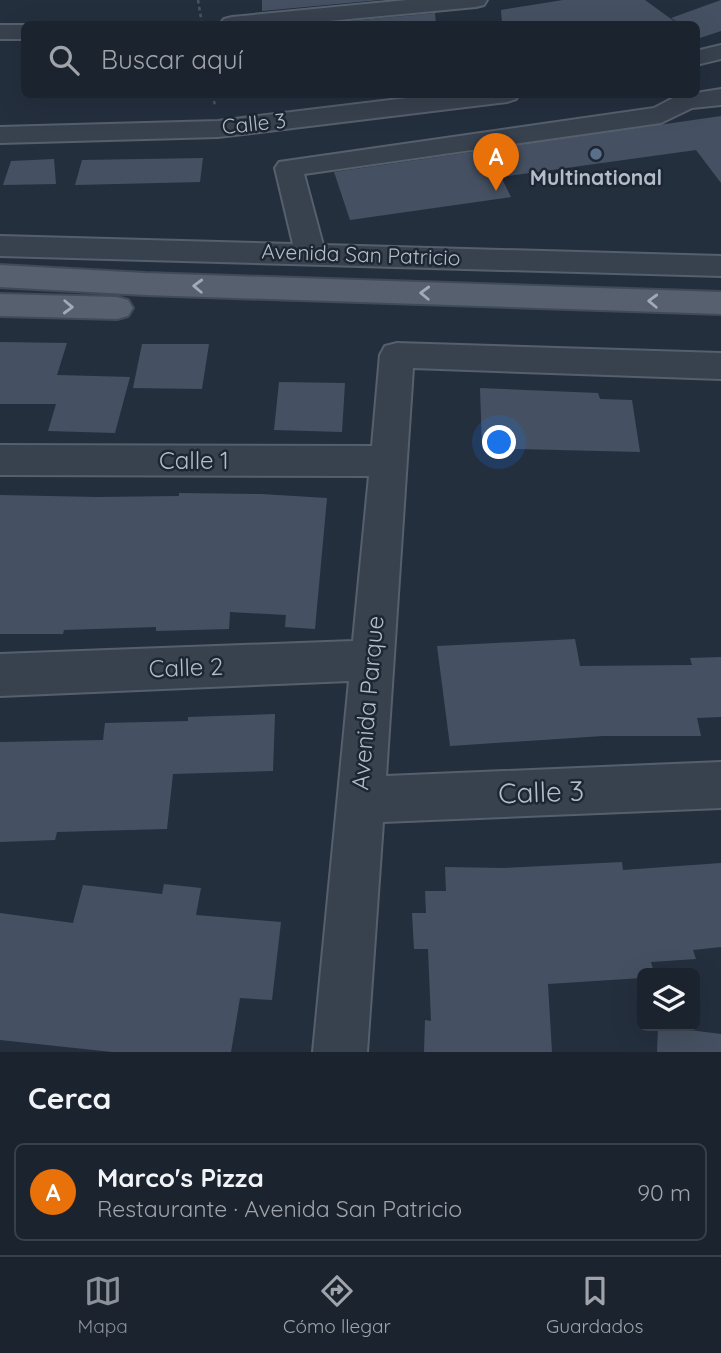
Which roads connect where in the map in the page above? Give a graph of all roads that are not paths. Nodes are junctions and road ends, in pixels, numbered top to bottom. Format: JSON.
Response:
{"nodes":[{"id":1,"x":476,"y":0,"type":"edge"},
{"id":2,"x":262,"y":21,"type":"edge"},
{"id":3,"x":21,"y":32,"type":"edge"},
{"id":4,"x":0,"y":33,"type":"edge"},
{"id":5,"x":721,"y":52,"type":"edge"},
{"id":6,"x":700,"y":57,"type":"edge"},
{"id":7,"x":721,"y":97,"type":"edge"},
{"id":8,"x":474,"y":98,"type":"edge"},
{"id":9,"x":0,"y":135,"type":"edge"},
{"id":10,"x":0,"y":246,"type":"edge"},
{"id":11,"x":310,"y":253,"type":"junction"},
{"id":12,"x":721,"y":266,"type":"edge"},
{"id":13,"x":0,"y":276,"type":"edge"},
{"id":14,"x":721,"y":303,"type":"edge"},
{"id":15,"x":0,"y":305,"type":"edge"},
{"id":16,"x":721,"y":329,"type":"edge"},
{"id":17,"x":721,"y":366,"type":"edge"},
{"id":18,"x":0,"y":460,"type":"edge"},
{"id":19,"x":388,"y":461,"type":"junction"},
{"id":20,"x":371,"y":660,"type":"junction"},
{"id":21,"x":0,"y":675,"type":"edge"},
{"id":22,"x":721,"y":785,"type":"edge"},
{"id":23,"x":360,"y":800,"type":"junction"},
{"id":24,"x":340,"y":1052,"type":"edge"}],
"edges":[{"from":1,"to":2,"type":"street"},
{"from":3,"to":4,"type":"street"},
{"from":5,"to":6,"type":"street"},
{"from":7,"to":11,"type":"street"},
{"from":8,"to":9,"type":"street","name":"Calle 3"},
{"from":10,"to":11,"type":"street","name":"Avenida San Patricio"},
{"from":11,"to":12,"type":"street","name":"Avenida San Patricio"},
{"from":14,"to":13,"type":"main road","one_way":true},
{"from":15,"to":16,"type":"main road","one_way":true},
{"from":17,"to":19,"type":"street","name":"Avenida Parque"},
{"from":18,"to":19,"type":"street","name":"Calle 1"},
{"from":19,"to":20,"type":"street","name":"Avenida Parque"},
{"from":20,"to":21,"type":"street","name":"Calle 2"},
{"from":20,"to":23,"type":"street","name":"Avenida Parque"},
{"from":22,"to":23,"type":"street","name":"Calle 3"},
{"from":23,"to":24,"type":"street","name":"Avenida Parque"}]}
